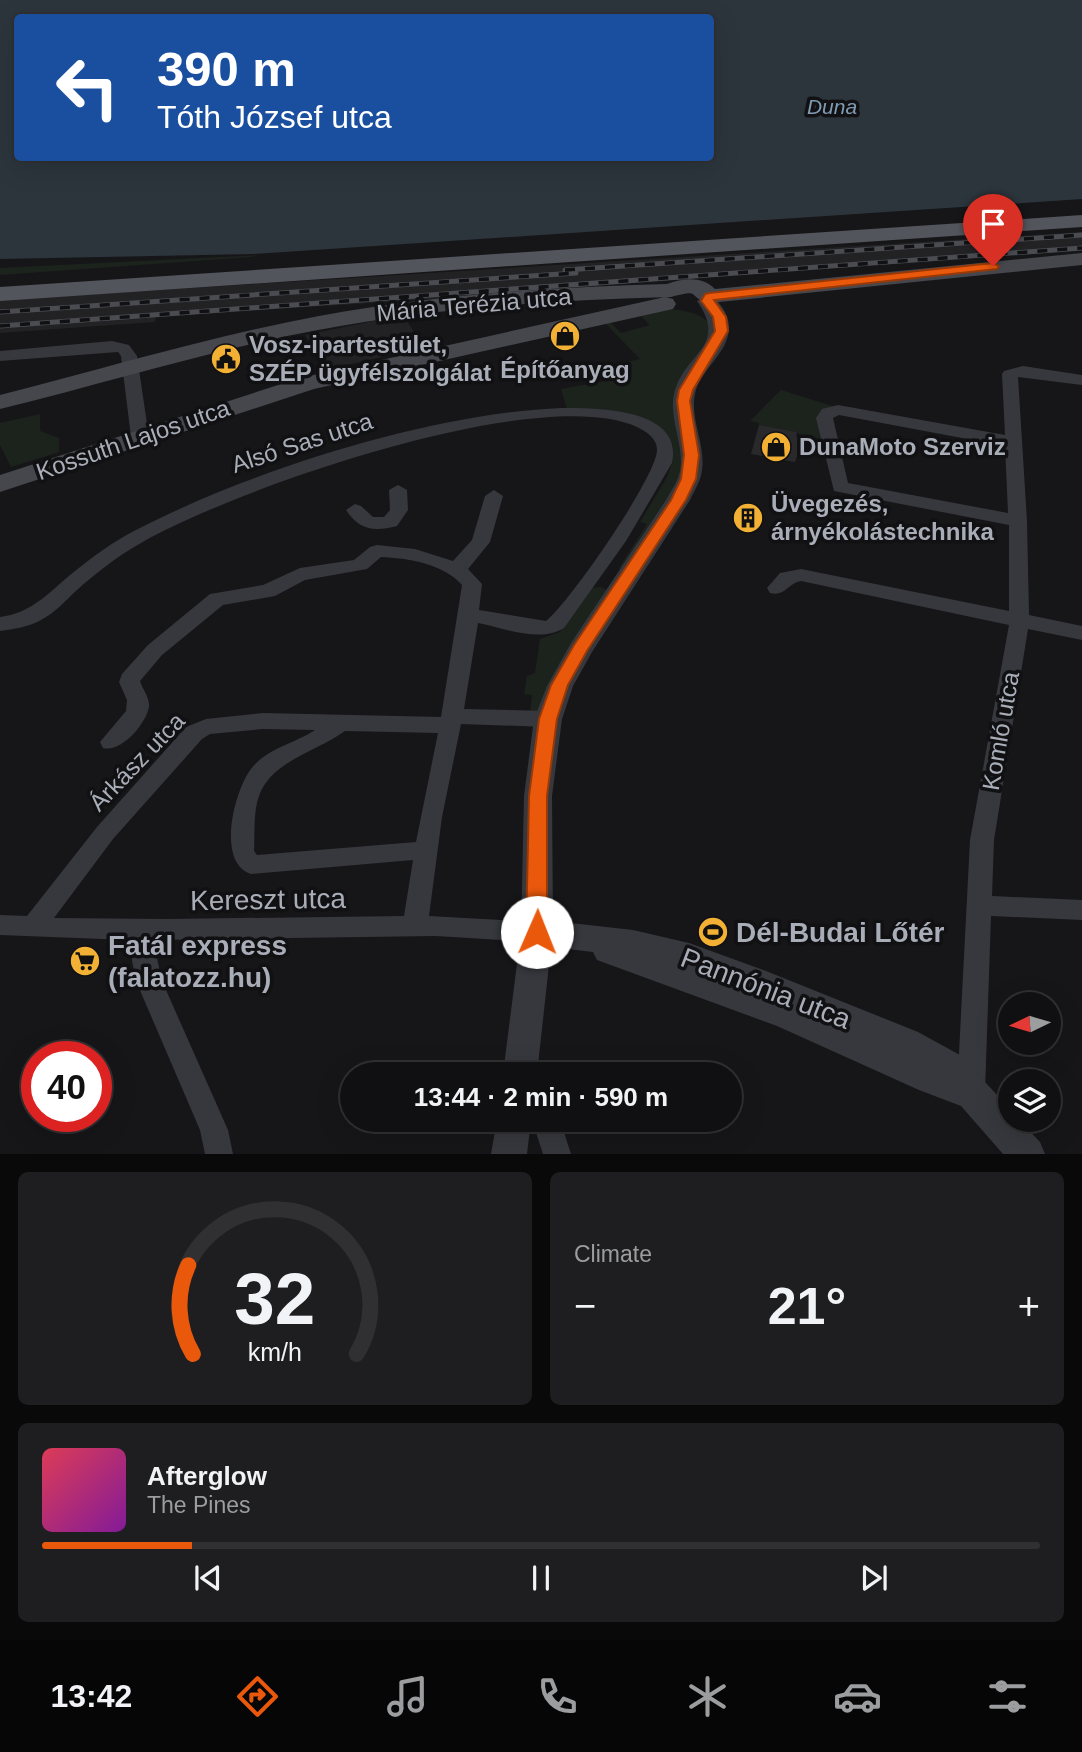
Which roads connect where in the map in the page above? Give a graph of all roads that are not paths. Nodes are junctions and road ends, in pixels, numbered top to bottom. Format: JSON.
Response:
{"nodes":[{"id":1,"x":1082,"y":221,"type":"edge"},
{"id":2,"x":1082,"y":259,"type":"edge"},
{"id":3,"x":0,"y":294,"type":"edge"},
{"id":4,"x":689,"y":297,"type":"junction"},
{"id":5,"x":0,"y":356,"type":"edge"},
{"id":6,"x":131,"y":368,"type":"junction"},
{"id":7,"x":1082,"y":380,"type":"edge"},
{"id":8,"x":0,"y":402,"type":"edge"},
{"id":9,"x":140,"y":437,"type":"junction"},
{"id":10,"x":1014,"y":442,"type":"junction"},
{"id":11,"x":0,"y":484,"type":"edge"},
{"id":12,"x":398,"y":490,"type":"dead end"},
{"id":13,"x":495,"y":496,"type":"dead end"},
{"id":14,"x":355,"y":510,"type":"dead end"},
{"id":15,"x":1018,"y":522,"type":"junction"},
{"id":16,"x":378,"y":525,"type":"junction"},
{"id":17,"x":377,"y":551,"type":"junction"},
{"id":18,"x":458,"y":568,"type":"junction"},
{"id":19,"x":595,"y":573,"type":"junction"},
{"id":20,"x":625,"y":582,"type":"junction"},
{"id":21,"x":777,"y":588,"type":"dead end"},
{"id":22,"x":469,"y":615,"type":"junction"},
{"id":23,"x":1019,"y":622,"type":"junction"},
{"id":24,"x":0,"y":624,"type":"edge"},
{"id":25,"x":1082,"y":634,"type":"edge"},
{"id":26,"x":548,"y":719,"type":"junction"},
{"id":27,"x":451,"y":720,"type":"junction"},
{"id":28,"x":341,"y":722,"type":"junction"},
{"id":29,"x":111,"y":742,"type":"dead end"},
{"id":30,"x":426,"y":850,"type":"junction"},
{"id":31,"x":979,"y":905,"type":"junction"},
{"id":32,"x":1082,"y":910,"type":"edge"},
{"id":33,"x":0,"y":925,"type":"edge"},
{"id":34,"x":415,"y":926,"type":"junction"},
{"id":35,"x":33,"y":928,"type":"junction"},
{"id":36,"x":138,"y":930,"type":"junction"},
{"id":37,"x":537,"y":932,"type":"junction"},
{"id":38,"x":521,"y":1062,"type":"edge"},
{"id":39,"x":971,"y":1093,"type":"junction"},
{"id":40,"x":512,"y":1132,"type":"edge"},
{"id":41,"x":550,"y":1132,"type":"edge"},
{"id":42,"x":219,"y":1153,"type":"edge"},
{"id":43,"x":509,"y":1153,"type":"edge"},
{"id":44,"x":557,"y":1153,"type":"edge"},
{"id":45,"x":1027,"y":1153,"type":"edge"}],
"edges":[{"from":1,"to":3,"type":"main road"},
{"from":2,"to":4,"type":"main road"},
{"from":4,"to":6,"type":"main road","name":"Mária Terézia utca"},
{"from":4,"to":9,"type":"main road","name":"Kossuth Lajos utca"},
{"from":4,"to":20,"type":"street"},
{"from":5,"to":6,"type":"street"},
{"from":6,"to":8,"type":"main road","name":"Mária Terézia utca"},
{"from":6,"to":9,"type":"street"},
{"from":7,"to":10,"type":"street","name":"Komló utca"},
{"from":9,"to":11,"type":"main road","name":"Kossuth Lajos utca"},
{"from":10,"to":15,"type":"street","name":"Komló utca"},
{"from":10,"to":15,"type":"street"},
{"from":12,"to":16,"type":"street"},
{"from":13,"to":18,"type":"street"},
{"from":14,"to":16,"type":"street"},
{"from":15,"to":23,"type":"street","name":"Komló utca"},
{"from":16,"to":17,"type":"street"},
{"from":17,"to":18,"type":"street"},
{"from":17,"to":29,"type":"street"},
{"from":18,"to":22,"type":"street"},
{"from":19,"to":20,"type":"street"},
{"from":19,"to":22,"type":"street"},
{"from":19,"to":24,"type":"street","name":"Alsó Sas utca"},
{"from":20,"to":26,"type":"street"},
{"from":21,"to":23,"type":"street"},
{"from":22,"to":27,"type":"street"},
{"from":23,"to":25,"type":"street"},
{"from":23,"to":31,"type":"street","name":"Komló utca"},
{"from":26,"to":27,"type":"street","name":"Árkász utca"},
{"from":26,"to":37,"type":"street"},
{"from":27,"to":28,"type":"street","name":"Árkász utca"},
{"from":27,"to":30,"type":"street"},
{"from":28,"to":30,"type":"street"},
{"from":28,"to":35,"type":"street","name":"Árkász utca"},
{"from":30,"to":34,"type":"street"},
{"from":31,"to":32,"type":"street"},
{"from":31,"to":39,"type":"street","name":"Komló utca"},
{"from":33,"to":35,"type":"street","name":"Kereszt utca"},
{"from":34,"to":36,"type":"street","name":"Kereszt utca"},
{"from":34,"to":37,"type":"street","name":"Kereszt utca"},
{"from":35,"to":36,"type":"street","name":"Kereszt utca"},
{"from":36,"to":42,"type":"street"},
{"from":37,"to":38,"type":"street"},
{"from":37,"to":39,"type":"street","name":"Pannónia utca"},
{"from":39,"to":45,"type":"street","name":"Pannónia utca"},
{"from":40,"to":43,"type":"street"},
{"from":41,"to":44,"type":"street"}]}
